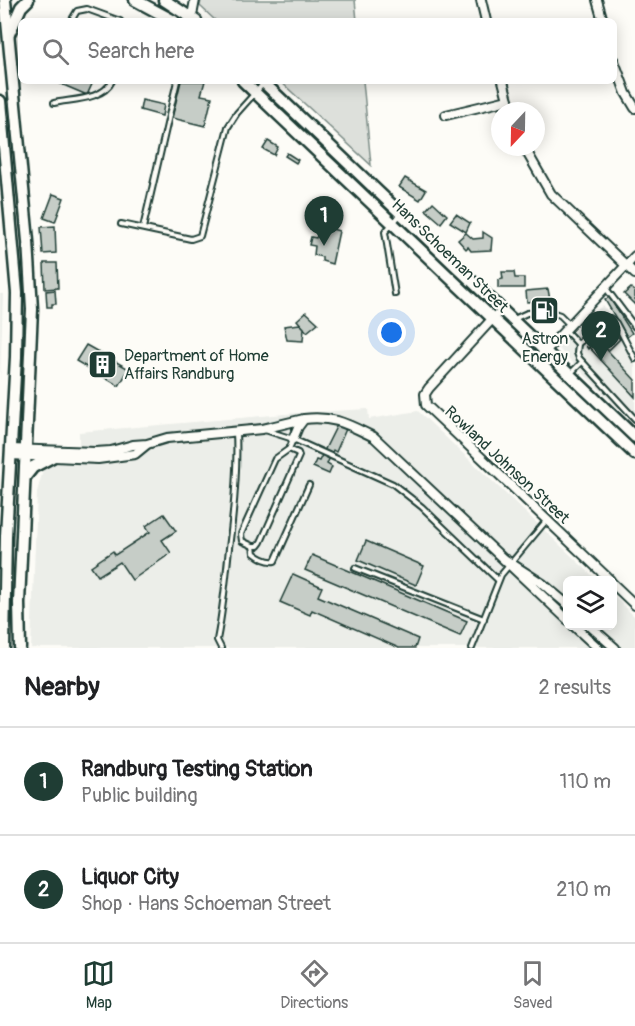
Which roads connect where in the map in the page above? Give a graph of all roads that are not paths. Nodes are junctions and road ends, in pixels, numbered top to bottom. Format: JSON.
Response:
{"nodes":[{"id":1,"x":5,"y":0,"type":"edge"},
{"id":2,"x":28,"y":0,"type":"edge"},
{"id":3,"x":135,"y":0,"type":"edge"},
{"id":4,"x":164,"y":0,"type":"edge"},
{"id":5,"x":195,"y":0,"type":"edge"},
{"id":6,"x":481,"y":0,"type":"edge"},
{"id":7,"x":597,"y":0,"type":"edge"},
{"id":8,"x":73,"y":18,"type":"edge"},
{"id":9,"x":112,"y":18,"type":"edge"},
{"id":10,"x":168,"y":18,"type":"edge"},
{"id":11,"x":190,"y":18,"type":"edge"},
{"id":12,"x":193,"y":18,"type":"edge"},
{"id":13,"x":485,"y":18,"type":"edge"},
{"id":14,"x":602,"y":18,"type":"edge"},
{"id":15,"x":8,"y":36,"type":"junction"},
{"id":16,"x":617,"y":69,"type":"edge"},
{"id":17,"x":110,"y":84,"type":"edge"},
{"id":18,"x":176,"y":84,"type":"edge"},
{"id":19,"x":246,"y":84,"type":"edge"},
{"id":20,"x":262,"y":84,"type":"edge"},
{"id":21,"x":265,"y":84,"type":"edge"},
{"id":22,"x":503,"y":84,"type":"edge"},
{"id":23,"x":255,"y":93,"type":"junction"},
{"id":24,"x":508,"y":100,"type":"joint"},
{"id":25,"x":0,"y":101,"type":"edge"},
{"id":26,"x":54,"y":103,"type":"dead end"},
{"id":27,"x":635,"y":108,"type":"edge"},
{"id":28,"x":446,"y":116,"type":"dead end"},
{"id":29,"x":529,"y":156,"type":"edge"},
{"id":30,"x":401,"y":214,"type":"junction"},
{"id":31,"x":393,"y":222,"type":"junction"},
{"id":32,"x":121,"y":224,"type":"dead end"},
{"id":33,"x":143,"y":228,"type":"junction"},
{"id":34,"x":635,"y":256,"type":"edge"},
{"id":35,"x":626,"y":265,"type":"junction"},
{"id":36,"x":635,"y":274,"type":"edge"},
{"id":37,"x":605,"y":287,"type":"junction"},
{"id":38,"x":395,"y":294,"type":"dead end"},
{"id":39,"x":502,"y":310,"type":"junction"},
{"id":40,"x":541,"y":312,"type":"dead end"},
{"id":41,"x":551,"y":312,"type":"dead end"},
{"id":42,"x":493,"y":319,"type":"junction"},
{"id":43,"x":512,"y":320,"type":"junction"},
{"id":44,"x":567,"y":327,"type":"junction"},
{"id":45,"x":635,"y":327,"type":"edge"},
{"id":46,"x":578,"y":344,"type":"junction"},
{"id":47,"x":545,"y":351,"type":"junction"},
{"id":48,"x":635,"y":359,"type":"edge"},
{"id":49,"x":536,"y":361,"type":"junction"},
{"id":50,"x":582,"y":362,"type":"junction"},
{"id":51,"x":569,"y":375,"type":"junction"},
{"id":52,"x":635,"y":418,"type":"edge"},
{"id":53,"x":304,"y":419,"type":"junction"},
{"id":54,"x":262,"y":429,"type":"junction"},
{"id":55,"x":236,"y":431,"type":"junction"},
{"id":56,"x":633,"y":432,"type":"edge"},
{"id":57,"x":293,"y":439,"type":"junction"},
{"id":58,"x":147,"y":444,"type":"junction"},
{"id":59,"x":289,"y":449,"type":"junction"},
{"id":60,"x":5,"y":452,"type":"edge"},
{"id":61,"x":26,"y":452,"type":"junction"},
{"id":62,"x":635,"y":454,"type":"edge"},
{"id":63,"x":52,"y":457,"type":"junction"},
{"id":64,"x":25,"y":477,"type":"junction"},
{"id":65,"x":309,"y":485,"type":"dead end"},
{"id":66,"x":547,"y":520,"type":"junction"},
{"id":67,"x":253,"y":546,"type":"junction"},
{"id":68,"x":507,"y":561,"type":"junction"},
{"id":69,"x":355,"y":568,"type":"dead end"},
{"id":70,"x":605,"y":576,"type":"edge"},
{"id":71,"x":498,"y":580,"type":"junction"},
{"id":72,"x":617,"y":588,"type":"edge"},
{"id":73,"x":558,"y":597,"type":"junction"},
{"id":74,"x":563,"y":601,"type":"edge"},
{"id":75,"x":551,"y":604,"type":"junction"},
{"id":76,"x":635,"y":605,"type":"edge"},
{"id":77,"x":563,"y":616,"type":"edge"},
{"id":78,"x":484,"y":619,"type":"junction"},
{"id":79,"x":578,"y":630,"type":"edge"},
{"id":80,"x":588,"y":630,"type":"edge"},
{"id":81,"x":595,"y":630,"type":"edge"},
{"id":82,"x":584,"y":635,"type":"junction"},
{"id":83,"x":2,"y":637,"type":"edge"},
{"id":84,"x":4,"y":648,"type":"edge"},
{"id":85,"x":20,"y":648,"type":"edge"},
{"id":86,"x":221,"y":648,"type":"edge"},
{"id":87,"x":472,"y":648,"type":"edge"},
{"id":88,"x":598,"y":648,"type":"edge"},
{"id":89,"x":615,"y":648,"type":"edge"}],
"edges":[{"from":1,"to":15,"type":"main road"},
{"from":2,"to":15,"type":"main road"},
{"from":3,"to":10,"type":"main road"},
{"from":4,"to":11,"type":"main road"},
{"from":5,"to":12,"type":"street"},
{"from":6,"to":13,"type":"street"},
{"from":7,"to":14,"type":"street"},
{"from":8,"to":9,"type":"lane"},
{"from":15,"to":61,"type":"main road"},
{"from":16,"to":27,"type":"street"},
{"from":17,"to":26,"type":"lane"},
{"from":18,"to":33,"type":"lane"},
{"from":19,"to":23,"type":"main road","name":"Hans Schoeman Street"},
{"from":20,"to":23,"type":"lane"},
{"from":21,"to":30,"type":"main road","name":"Hans Schoeman Street"},
{"from":22,"to":24,"type":"street"},
{"from":23,"to":31,"type":"main road","name":"Hans Schoeman Street"},
{"from":23,"to":33,"type":"lane"},
{"from":24,"to":28,"type":"street"},
{"from":25,"to":60,"type":"main road"},
{"from":29,"to":35,"type":"street"},
{"from":30,"to":31,"type":"lane"},
{"from":30,"to":39,"type":"main road","name":"Hans Schoeman Street"},
{"from":31,"to":38,"type":"lane"},
{"from":31,"to":42,"type":"main road","name":"Hans Schoeman Street"},
{"from":32,"to":33,"type":"lane"},
{"from":34,"to":35,"type":"street"},
{"from":35,"to":36,"type":"street"},
{"from":35,"to":37,"type":"street"},
{"from":37,"to":44,"type":"street"},
{"from":37,"to":45,"type":"lane"},
{"from":39,"to":42,"type":"street","name":"Rowland Johnson Street"},
{"from":39,"to":43,"type":"main road","name":"Hans Schoeman Street"},
{"from":40,"to":43,"type":"lane"},
{"from":41,"to":44,"type":"lane"},
{"from":42,"to":49,"type":"main road","name":"Hans Schoeman Street"},
{"from":42,"to":66,"type":"street","name":"Rowland Johnson Street"},
{"from":43,"to":47,"type":"main road","name":"Hans Schoeman Street"},
{"from":44,"to":46,"type":"lane"},
{"from":44,"to":47,"type":"street"},
{"from":46,"to":48,"type":"lane"},
{"from":46,"to":50,"type":"lane"},
{"from":47,"to":49,"type":"street"},
{"from":47,"to":51,"type":"main road","name":"Hans Schoeman Street"},
{"from":49,"to":62,"type":"main road","name":"Hans Schoeman Street"},
{"from":50,"to":51,"type":"lane"},
{"from":50,"to":52,"type":"lane"},
{"from":51,"to":56,"type":"main road","name":"Hans Schoeman Street"},
{"from":53,"to":54,"type":"street"},
{"from":53,"to":57,"type":"street"},
{"from":53,"to":68,"type":"street"},
{"from":54,"to":55,"type":"street"},
{"from":54,"to":57,"type":"lane"},
{"from":55,"to":58,"type":"street"},
{"from":55,"to":86,"type":"lane"},
{"from":57,"to":59,"type":"lane"},
{"from":57,"to":71,"type":"lane"},
{"from":58,"to":61,"type":"street"},
{"from":58,"to":63,"type":"street"},
{"from":59,"to":67,"type":"lane"},
{"from":59,"to":67,"type":"lane"},
{"from":60,"to":61,"type":"street"},
{"from":60,"to":83,"type":"main road"},
{"from":61,"to":63,"type":"street"},
{"from":61,"to":64,"type":"main road"},
{"from":63,"to":64,"type":"main road"},
{"from":64,"to":85,"type":"main road"},
{"from":65,"to":67,"type":"lane"},
{"from":66,"to":68,"type":"lane"},
{"from":66,"to":70,"type":"street","name":"Rowland Johnson Street"},
{"from":68,"to":71,"type":"lane"},
{"from":68,"to":73,"type":"street"},
{"from":68,"to":75,"type":"street"},
{"from":69,"to":78,"type":"lane"},
{"from":71,"to":78,"type":"lane"},
{"from":72,"to":76,"type":"street","name":"Rowland Johnson Street"},
{"from":73,"to":74,"type":"street"},
{"from":73,"to":75,"type":"street"},
{"from":75,"to":77,"type":"street"},
{"from":78,"to":87,"type":"lane"},
{"from":79,"to":82,"type":"street"},
{"from":80,"to":82,"type":"street"},
{"from":81,"to":89,"type":"street"},
{"from":82,"to":88,"type":"street"},
{"from":83,"to":84,"type":"main road"}]}
